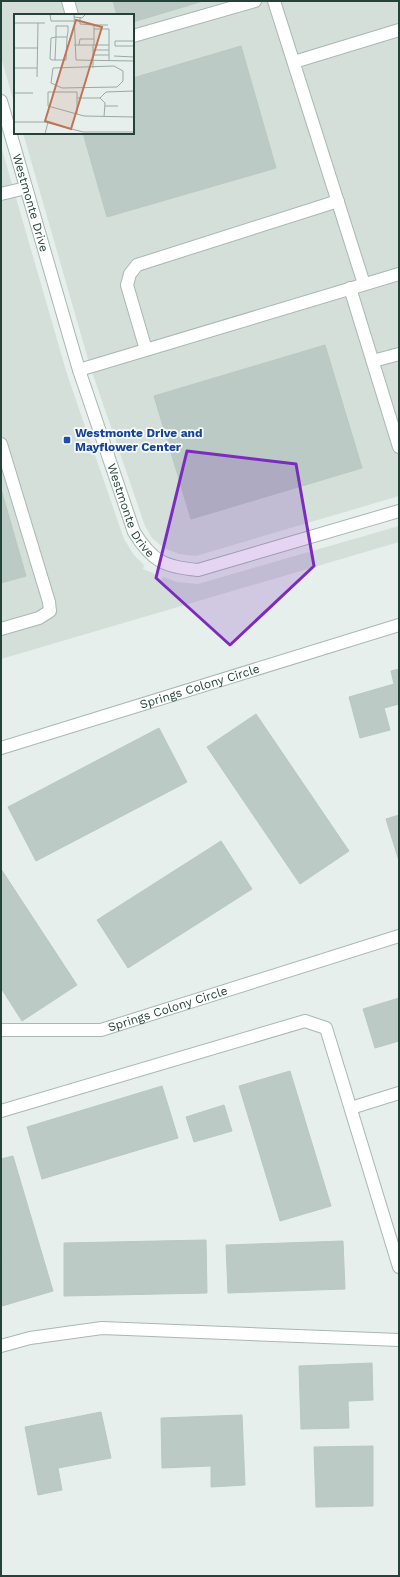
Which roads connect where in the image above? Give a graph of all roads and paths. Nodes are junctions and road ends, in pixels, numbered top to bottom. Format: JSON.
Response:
{"nodes":[{"id":1,"x":68,"y":1,"type":"edge"},
{"id":2,"x":255,"y":1,"type":"edge"},
{"id":3,"x":274,"y":1,"type":"edge"},
{"id":4,"x":72,"y":14,"type":"edge"},
{"id":5,"x":399,"y":30,"type":"edge"},
{"id":6,"x":134,"y":36,"type":"edge"},
{"id":7,"x":294,"y":62,"type":"junction"},
{"id":8,"x":1,"y":101,"type":"edge"},
{"id":9,"x":26,"y":188,"type":"junction"},
{"id":10,"x":1,"y":195,"type":"edge"},
{"id":11,"x":338,"y":201,"type":"junction"},
{"id":12,"x":399,"y":274,"type":"edge"},
{"id":13,"x":364,"y":284,"type":"junction"},
{"id":14,"x":350,"y":288,"type":"junction"},
{"id":15,"x":146,"y":350,"type":"junction"},
{"id":16,"x":399,"y":354,"type":"edge"},
{"id":17,"x":373,"y":361,"type":"junction"},
{"id":18,"x":79,"y":370,"type":"junction"},
{"id":19,"x":397,"y":431,"type":"edge"},
{"id":20,"x":1,"y":444,"type":"edge"},
{"id":21,"x":399,"y":447,"type":"edge"},
{"id":22,"x":399,"y":511,"type":"edge"},
{"id":23,"x":399,"y":625,"type":"edge"},
{"id":24,"x":1,"y":629,"type":"edge"},
{"id":25,"x":1,"y":748,"type":"edge"},
{"id":26,"x":399,"y":936,"type":"edge"},
{"id":27,"x":1,"y":1030,"type":"edge"},
{"id":28,"x":399,"y":1093,"type":"edge"},
{"id":29,"x":351,"y":1108,"type":"junction"},
{"id":30,"x":1,"y":1111,"type":"edge"},
{"id":31,"x":399,"y":1267,"type":"edge"},
{"id":32,"x":399,"y":1340,"type":"edge"},
{"id":33,"x":1,"y":1346,"type":"edge"}],
"edges":[{"from":1,"to":4,"type":"street"},
{"from":2,"to":6,"type":"street"},
{"from":3,"to":7,"type":"street"},
{"from":5,"to":7,"type":"street"},
{"from":7,"to":11,"type":"street"},
{"from":8,"to":9,"type":"street","name":"Westmonte Drive"},
{"from":9,"to":10,"type":"street"},
{"from":9,"to":18,"type":"street","name":"Westmonte Drive"},
{"from":11,"to":13,"type":"street"},
{"from":11,"to":15,"type":"street"},
{"from":12,"to":13,"type":"street"},
{"from":13,"to":14,"type":"street"},
{"from":14,"to":15,"type":"street"},
{"from":14,"to":17,"type":"street"},
{"from":15,"to":18,"type":"street"},
{"from":16,"to":17,"type":"street"},
{"from":17,"to":19,"type":"street"},
{"from":18,"to":22,"type":"street","name":"Westmonte Drive"},
{"from":19,"to":21,"type":"street"},
{"from":20,"to":24,"type":"street"},
{"from":23,"to":25,"type":"street","name":"Springs Colony Circle"},
{"from":26,"to":27,"type":"street","name":"Springs Colony Circle"},
{"from":28,"to":29,"type":"street"},
{"from":29,"to":30,"type":"street"},
{"from":29,"to":31,"type":"street"},
{"from":32,"to":33,"type":"street"}]}
